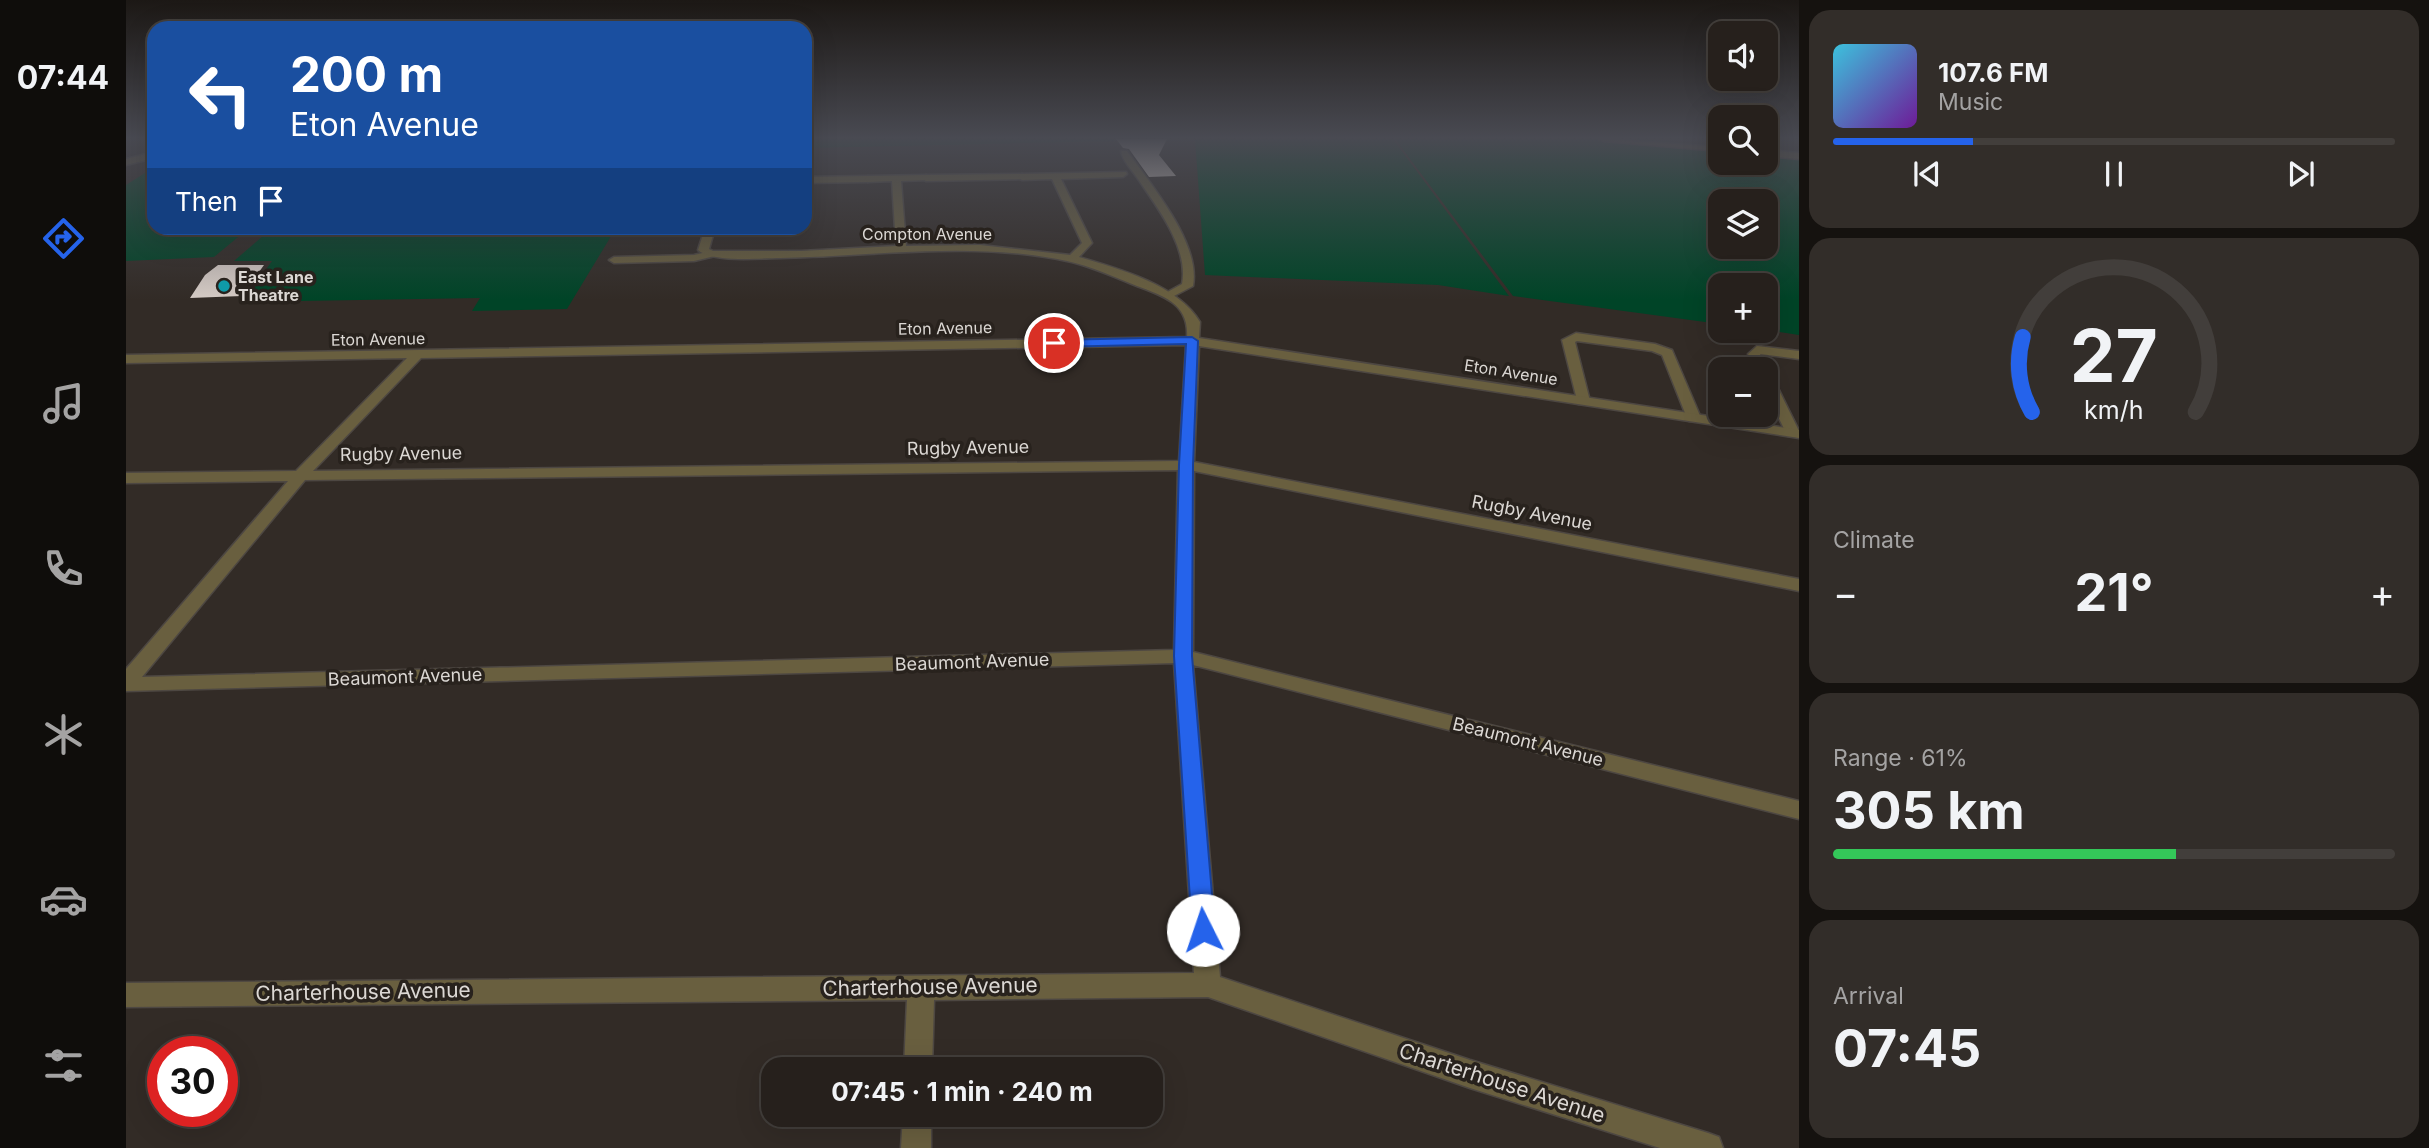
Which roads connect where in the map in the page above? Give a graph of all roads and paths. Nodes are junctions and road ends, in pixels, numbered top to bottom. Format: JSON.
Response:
{"nodes":[{"id":1,"x":897,"y":193,"type":"edge"},
{"id":2,"x":1063,"y":193,"type":"edge"},
{"id":3,"x":1152,"y":193,"type":"edge"},
{"id":4,"x":708,"y":235,"type":"edge"},
{"id":5,"x":901,"y":249,"type":"junction"},
{"id":6,"x":711,"y":254,"type":"junction"},
{"id":7,"x":1072,"y":259,"type":"junction"},
{"id":8,"x":614,"y":260,"type":"dead end"},
{"id":9,"x":1205,"y":269,"type":"dead end"},
{"id":10,"x":1190,"y":273,"type":"junction"},
{"id":11,"x":1168,"y":295,"type":"junction"},
{"id":12,"x":1192,"y":341,"type":"junction"},
{"id":13,"x":1799,"y":355,"type":"edge"},
{"id":14,"x":416,"y":356,"type":"junction"},
{"id":15,"x":1756,"y":357,"type":"edge"},
{"id":16,"x":126,"y":359,"type":"edge"},
{"id":17,"x":1778,"y":400,"type":"edge"},
{"id":18,"x":1583,"y":401,"type":"junction"},
{"id":19,"x":1694,"y":418,"type":"junction"},
{"id":20,"x":1796,"y":434,"type":"edge"},
{"id":21,"x":1186,"y":465,"type":"junction"},
{"id":22,"x":302,"y":474,"type":"junction"},
{"id":23,"x":126,"y":478,"type":"edge"},
{"id":24,"x":1799,"y":585,"type":"edge"},
{"id":25,"x":1183,"y":656,"type":"junction"},
{"id":26,"x":126,"y":683,"type":"edge"},
{"id":27,"x":1799,"y":810,"type":"edge"},
{"id":28,"x":1208,"y":985,"type":"junction"},
{"id":29,"x":921,"y":987,"type":"junction"},
{"id":30,"x":126,"y":995,"type":"edge"},
{"id":31,"x":918,"y":1057,"type":"edge"},
{"id":32,"x":917,"y":1127,"type":"edge"},
{"id":33,"x":916,"y":1148,"type":"edge"},
{"id":34,"x":1706,"y":1148,"type":"edge"}],
"edges":[{"from":1,"to":5,"type":"street"},
{"from":2,"to":7,"type":"street"},
{"from":3,"to":10,"type":"street"},
{"from":4,"to":6,"type":"street"},
{"from":5,"to":6,"type":"street","name":"Compton Avenue"},
{"from":5,"to":7,"type":"street","name":"Compton Avenue"},
{"from":6,"to":8,"type":"street","name":"Compton Avenue"},
{"from":7,"to":11,"type":"street","name":"Compton Avenue"},
{"from":9,"to":10,"type":"street"},
{"from":10,"to":11,"type":"street"},
{"from":11,"to":12,"type":"street"},
{"from":12,"to":14,"type":"street","name":"Eton Avenue"},
{"from":12,"to":18,"type":"street","name":"Eton Avenue"},
{"from":12,"to":21,"type":"street"},
{"from":13,"to":15,"type":"street"},
{"from":14,"to":16,"type":"street","name":"Eton Avenue"},
{"from":14,"to":22,"type":"street"},
{"from":17,"to":20,"type":"street"},
{"from":18,"to":19,"type":"street","name":"Eton Avenue"},
{"from":18,"to":19,"type":"street"},
{"from":19,"to":20,"type":"street","name":"Eton Avenue"},
{"from":21,"to":22,"type":"street","name":"Rugby Avenue"},
{"from":21,"to":24,"type":"street","name":"Rugby Avenue"},
{"from":21,"to":25,"type":"street"},
{"from":22,"to":23,"type":"street","name":"Rugby Avenue"},
{"from":22,"to":26,"type":"street"},
{"from":25,"to":26,"type":"street","name":"Beaumont Avenue"},
{"from":25,"to":27,"type":"street","name":"Beaumont Avenue"},
{"from":25,"to":28,"type":"street"},
{"from":28,"to":29,"type":"street","name":"Charterhouse Avenue"},
{"from":28,"to":34,"type":"street","name":"Charterhouse Avenue"},
{"from":29,"to":30,"type":"street","name":"Charterhouse Avenue"},
{"from":29,"to":31,"type":"street"},
{"from":32,"to":33,"type":"street"}]}
